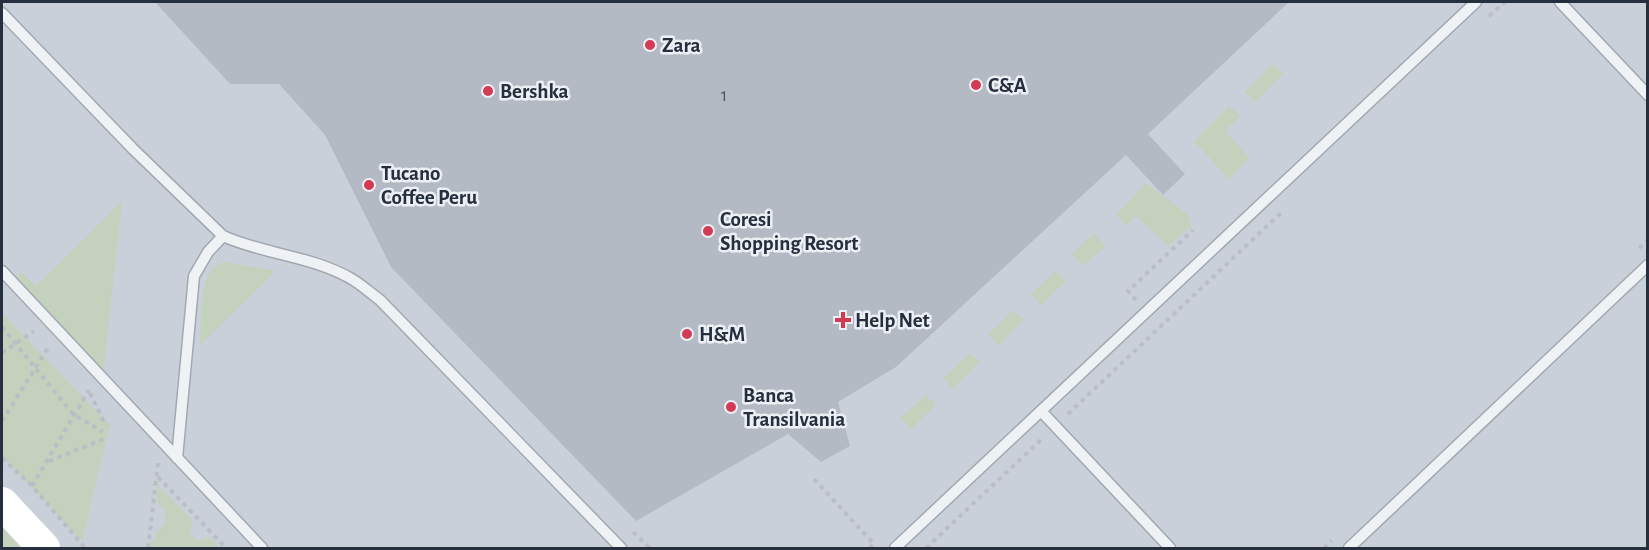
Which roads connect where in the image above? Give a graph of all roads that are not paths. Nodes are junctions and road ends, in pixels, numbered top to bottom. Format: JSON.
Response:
{"nodes":[{"id":1,"x":1476,"y":2,"type":"edge"},
{"id":2,"x":1560,"y":2,"type":"edge"},
{"id":3,"x":2,"y":13,"type":"edge"},
{"id":4,"x":1647,"y":95,"type":"edge"},
{"id":5,"x":223,"y":236,"type":"junction"},
{"id":6,"x":1647,"y":265,"type":"edge"},
{"id":7,"x":2,"y":272,"type":"edge"},
{"id":8,"x":1041,"y":411,"type":"junction"},
{"id":9,"x":177,"y":458,"type":"junction"},
{"id":10,"x":2,"y":503,"type":"edge"},
{"id":11,"x":44,"y":549,"type":"edge"},
{"id":12,"x":262,"y":549,"type":"edge"},
{"id":13,"x":621,"y":549,"type":"edge"},
{"id":14,"x":895,"y":549,"type":"edge"},
{"id":15,"x":1170,"y":549,"type":"edge"},
{"id":16,"x":1349,"y":549,"type":"edge"}],
"edges":[{"from":1,"to":8,"type":"lane"},
{"from":2,"to":4,"type":"lane"},
{"from":3,"to":5,"type":"lane"},
{"from":5,"to":9,"type":"lane"},
{"from":5,"to":13,"type":"lane"},
{"from":6,"to":16,"type":"lane"},
{"from":7,"to":9,"type":"lane"},
{"from":8,"to":14,"type":"lane"},
{"from":8,"to":15,"type":"lane"},
{"from":9,"to":12,"type":"lane"},
{"from":10,"to":11,"type":"main road"}]}
